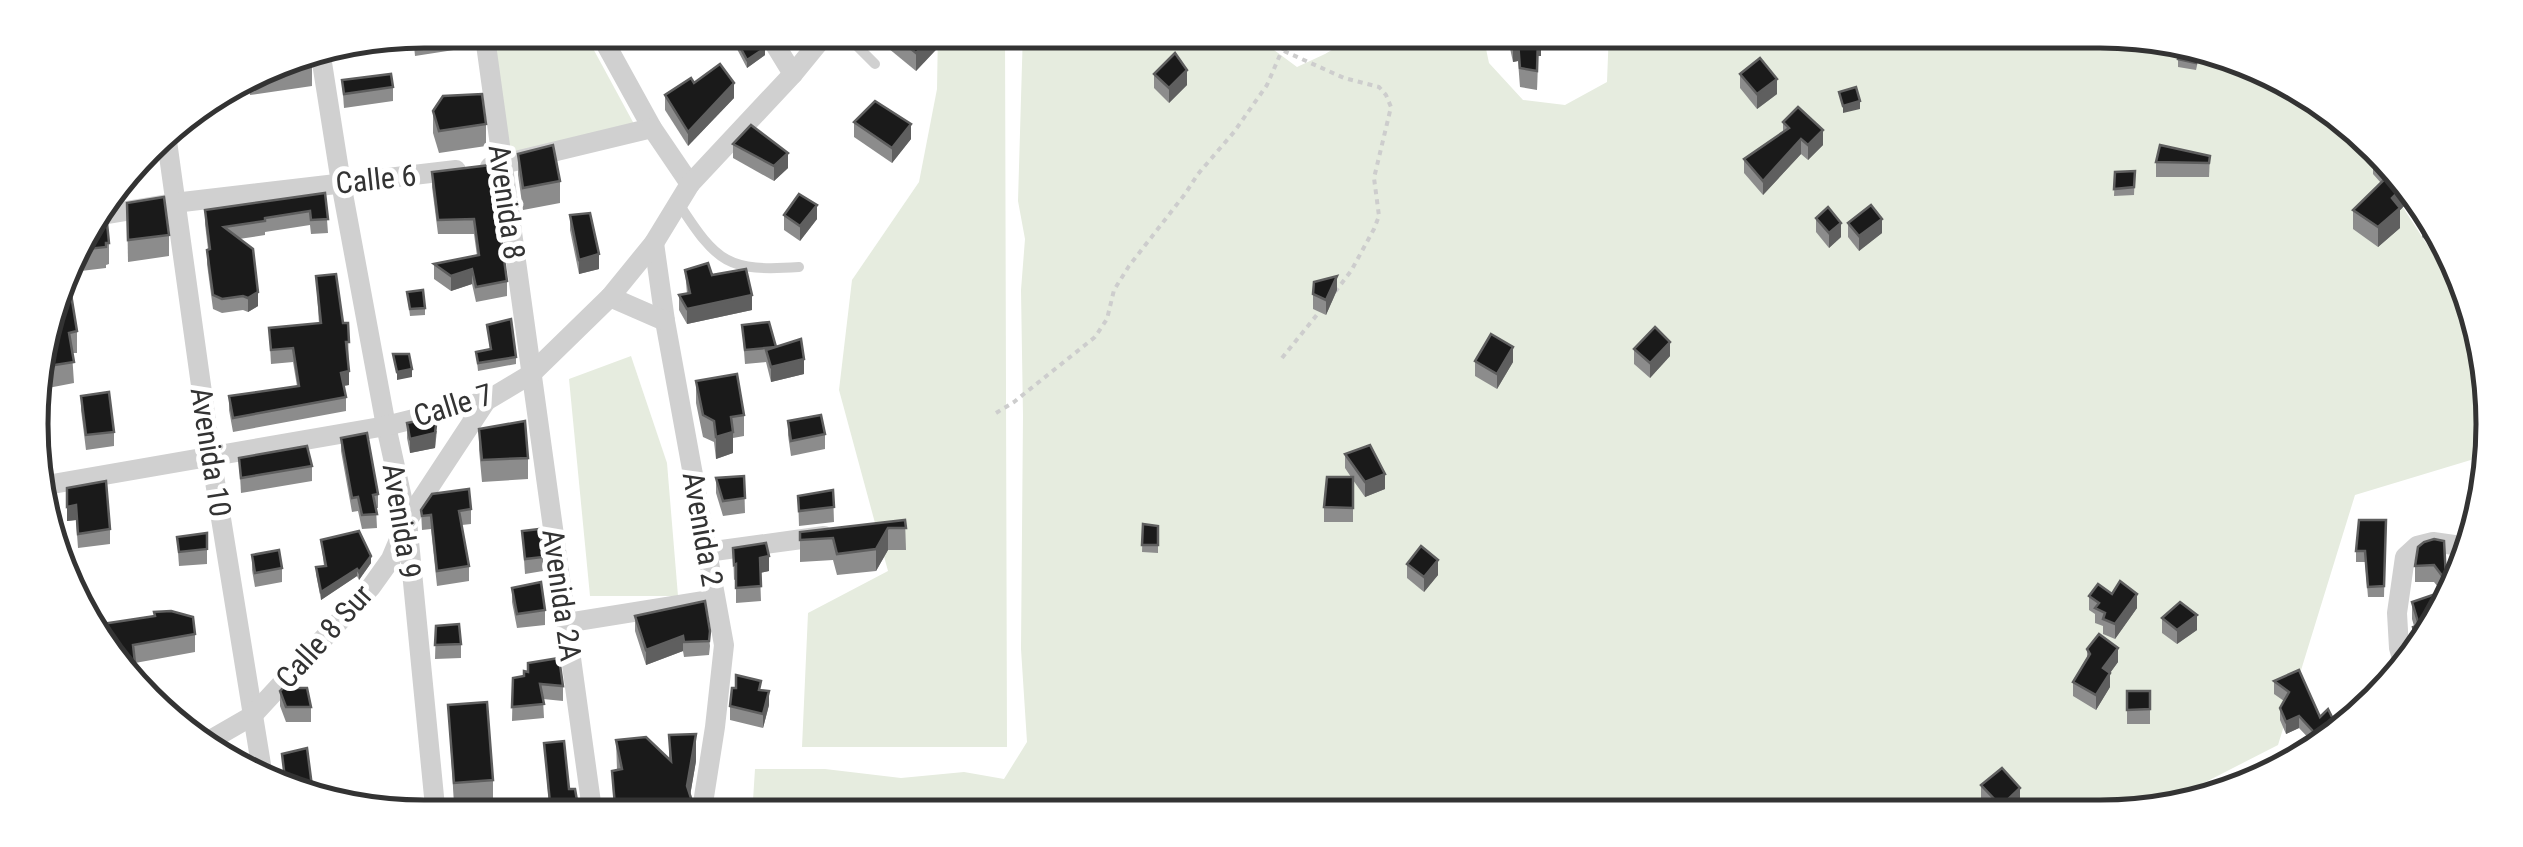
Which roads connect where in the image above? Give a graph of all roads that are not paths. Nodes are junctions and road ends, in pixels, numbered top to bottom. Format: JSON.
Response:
{"nodes":[{"id":1,"x":486,"y":48,"type":"edge"},
{"id":2,"x":608,"y":48,"type":"edge"},
{"id":3,"x":777,"y":48,"type":"edge"},
{"id":4,"x":814,"y":48,"type":"edge"},
{"id":5,"x":859,"y":48,"type":"edge"},
{"id":6,"x":322,"y":61,"type":"edge"},
{"id":7,"x":875,"y":64,"type":"dead end"},
{"id":8,"x":792,"y":74,"type":"junction"},
{"id":9,"x":652,"y":128,"type":"junction"},
{"id":10,"x":168,"y":149,"type":"edge"},
{"id":11,"x":502,"y":166,"type":"junction"},
{"id":12,"x":341,"y":183,"type":"junction"},
{"id":13,"x":690,"y":184,"type":"junction"},
{"id":14,"x":174,"y":203,"type":"junction"},
{"id":15,"x":679,"y":204,"type":"junction"},
{"id":16,"x":112,"y":213,"type":"edge"},
{"id":17,"x":654,"y":243,"type":"junction"},
{"id":18,"x":799,"y":266,"type":"dead end"},
{"id":19,"x":610,"y":297,"type":"junction"},
{"id":20,"x":665,"y":321,"type":"junction"},
{"id":21,"x":531,"y":374,"type":"junction"},
{"id":22,"x":486,"y":400,"type":"junction"},
{"id":23,"x":386,"y":426,"type":"junction"},
{"id":24,"x":211,"y":457,"type":"junction"},
{"id":25,"x":53,"y":484,"type":"edge"},
{"id":26,"x":407,"y":521,"type":"junction"},
{"id":27,"x":841,"y":534,"type":"edge"},
{"id":28,"x":2455,"y":546,"type":"edge"},
{"id":29,"x":707,"y":552,"type":"junction"},
{"id":30,"x":715,"y":598,"type":"junction"},
{"id":31,"x":566,"y":624,"type":"junction"},
{"id":32,"x":2400,"y":650,"type":"edge"},
{"id":33,"x":252,"y":716,"type":"junction"},
{"id":34,"x":216,"y":737,"type":"edge"},
{"id":35,"x":260,"y":762,"type":"edge"},
{"id":36,"x":434,"y":800,"type":"edge"},
{"id":37,"x":591,"y":800,"type":"edge"},
{"id":38,"x":704,"y":800,"type":"edge"}],
"edges":[{"from":1,"to":11,"type":"street","name":"Avenida 8"},
{"from":2,"to":9,"type":"street"},
{"from":3,"to":8,"type":"street"},
{"from":4,"to":8,"type":"street","name":"Calle 7"},
{"from":5,"to":7,"type":"lane"},
{"from":6,"to":12,"type":"street","name":"Avenida 9"},
{"from":8,"to":13,"type":"street","name":"Calle 7"},
{"from":9,"to":11,"type":"street","name":"Calle 6"},
{"from":9,"to":13,"type":"street"},
{"from":10,"to":14,"type":"street","name":"Avenida 10"},
{"from":11,"to":12,"type":"street","name":"Calle 6"},
{"from":11,"to":21,"type":"street","name":"Avenida 8"},
{"from":12,"to":14,"type":"street","name":"Calle 6"},
{"from":12,"to":23,"type":"street","name":"Avenida 9"},
{"from":13,"to":15,"type":"street","name":"Calle 7"},
{"from":14,"to":16,"type":"street","name":"Calle 6"},
{"from":14,"to":24,"type":"street","name":"Avenida 10"},
{"from":15,"to":17,"type":"street","name":"Calle 7"},
{"from":15,"to":18,"type":"lane"},
{"from":17,"to":19,"type":"street","name":"Calle 7"},
{"from":17,"to":20,"type":"street","name":"Avenida 2"},
{"from":19,"to":20,"type":"street"},
{"from":19,"to":21,"type":"street","name":"Calle 7"},
{"from":20,"to":29,"type":"street","name":"Avenida 2"},
{"from":21,"to":22,"type":"street","name":"Calle 7"},
{"from":21,"to":31,"type":"street","name":"Avenida 2A"},
{"from":22,"to":23,"type":"street","name":"Calle 7"},
{"from":22,"to":26,"type":"street","name":"Calle 8 Sur"},
{"from":23,"to":24,"type":"street","name":"Calle 7"},
{"from":23,"to":26,"type":"street","name":"Avenida 9"},
{"from":24,"to":25,"type":"street","name":"Calle 7"},
{"from":24,"to":33,"type":"street","name":"Avenida 10"},
{"from":26,"to":33,"type":"street","name":"Calle 8 Sur"},
{"from":26,"to":36,"type":"street","name":"Avenida 9"},
{"from":27,"to":29,"type":"street"},
{"from":28,"to":32,"type":"street"},
{"from":29,"to":30,"type":"street","name":"Avenida 2"},
{"from":30,"to":31,"type":"street"},
{"from":30,"to":38,"type":"street","name":"Avenida 2"},
{"from":31,"to":37,"type":"street","name":"Avenida 2A"},
{"from":33,"to":34,"type":"street","name":"Calle 8 Sur"},
{"from":33,"to":35,"type":"street","name":"Avenida 10"}]}
